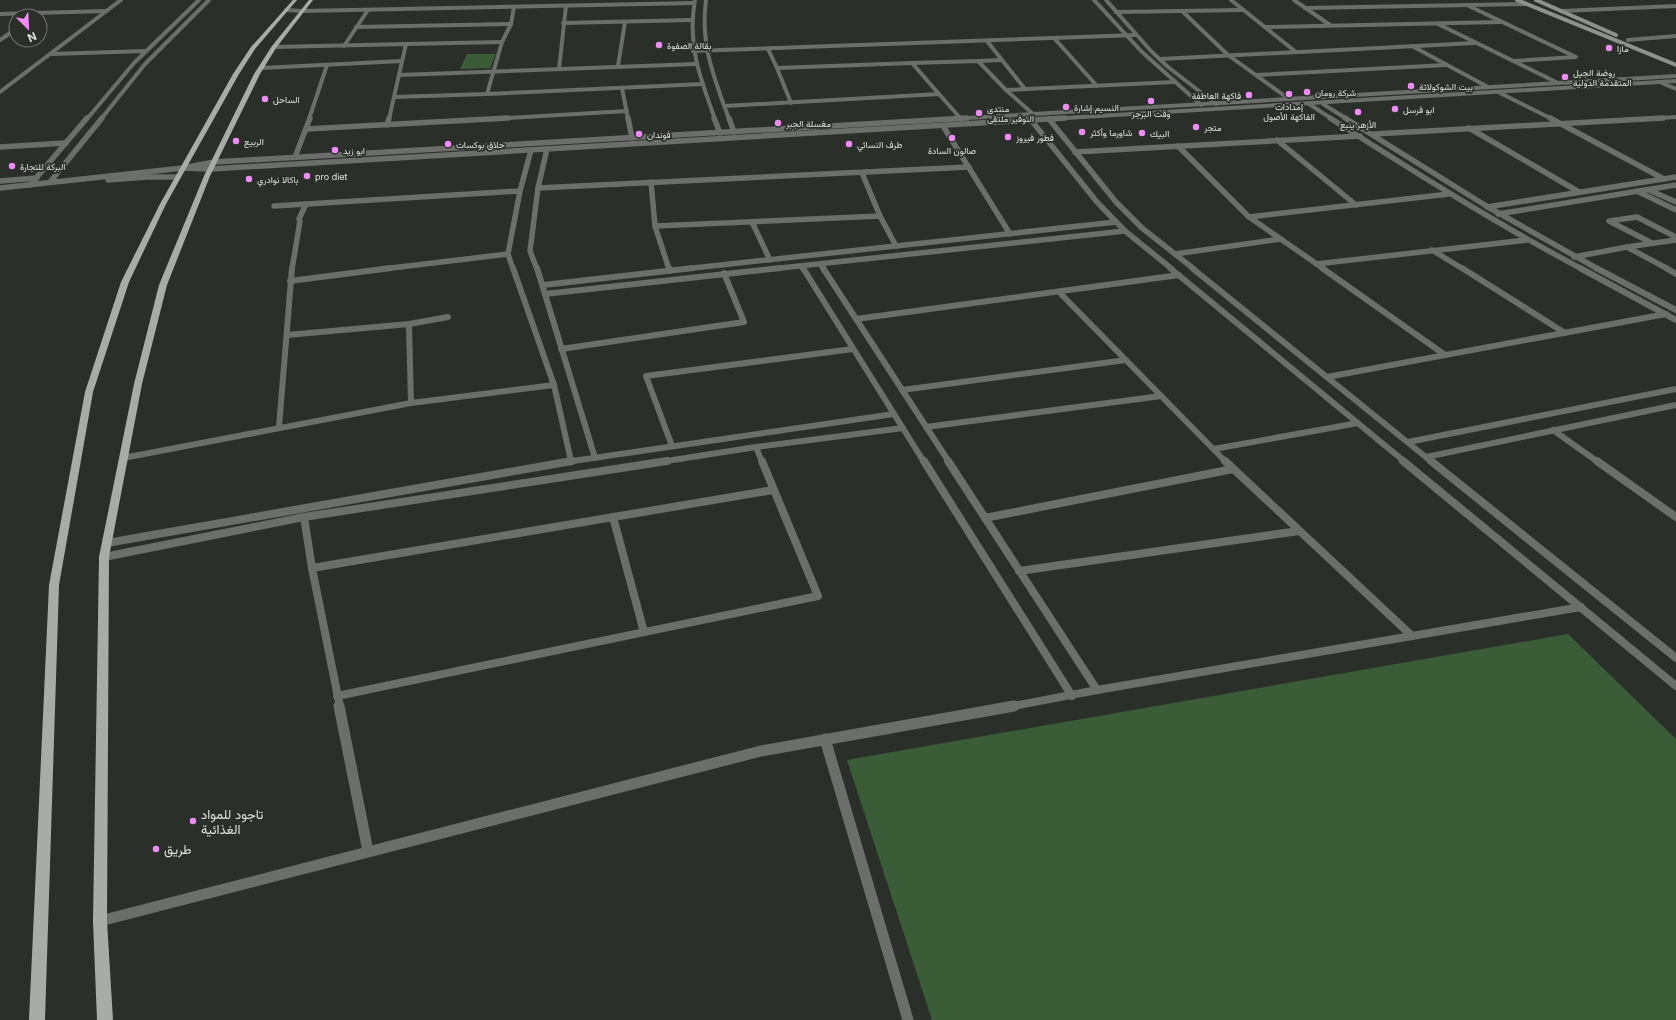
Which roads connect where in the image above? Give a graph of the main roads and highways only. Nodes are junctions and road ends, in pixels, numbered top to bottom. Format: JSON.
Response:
{"nodes":[{"id":1,"x":295,"y":0,"type":"edge"},
{"id":2,"x":311,"y":0,"type":"edge"},
{"id":3,"x":1517,"y":0,"type":"edge"},
{"id":4,"x":1536,"y":0,"type":"edge"},
{"id":5,"x":1641,"y":45,"type":"dead end"},
{"id":6,"x":1654,"y":50,"type":"dead end"},
{"id":7,"x":1676,"y":59,"type":"edge"},
{"id":8,"x":1676,"y":65,"type":"edge"},
{"id":9,"x":37,"y":1020,"type":"edge"},
{"id":10,"x":105,"y":1020,"type":"edge"}],
"edges":[{"from":1,"to":9,"type":"main road"},
{"from":2,"to":10,"type":"main road"},
{"from":3,"to":8,"type":"main road"},
{"from":4,"to":5,"type":"main road"},
{"from":6,"to":7,"type":"main road"}]}
